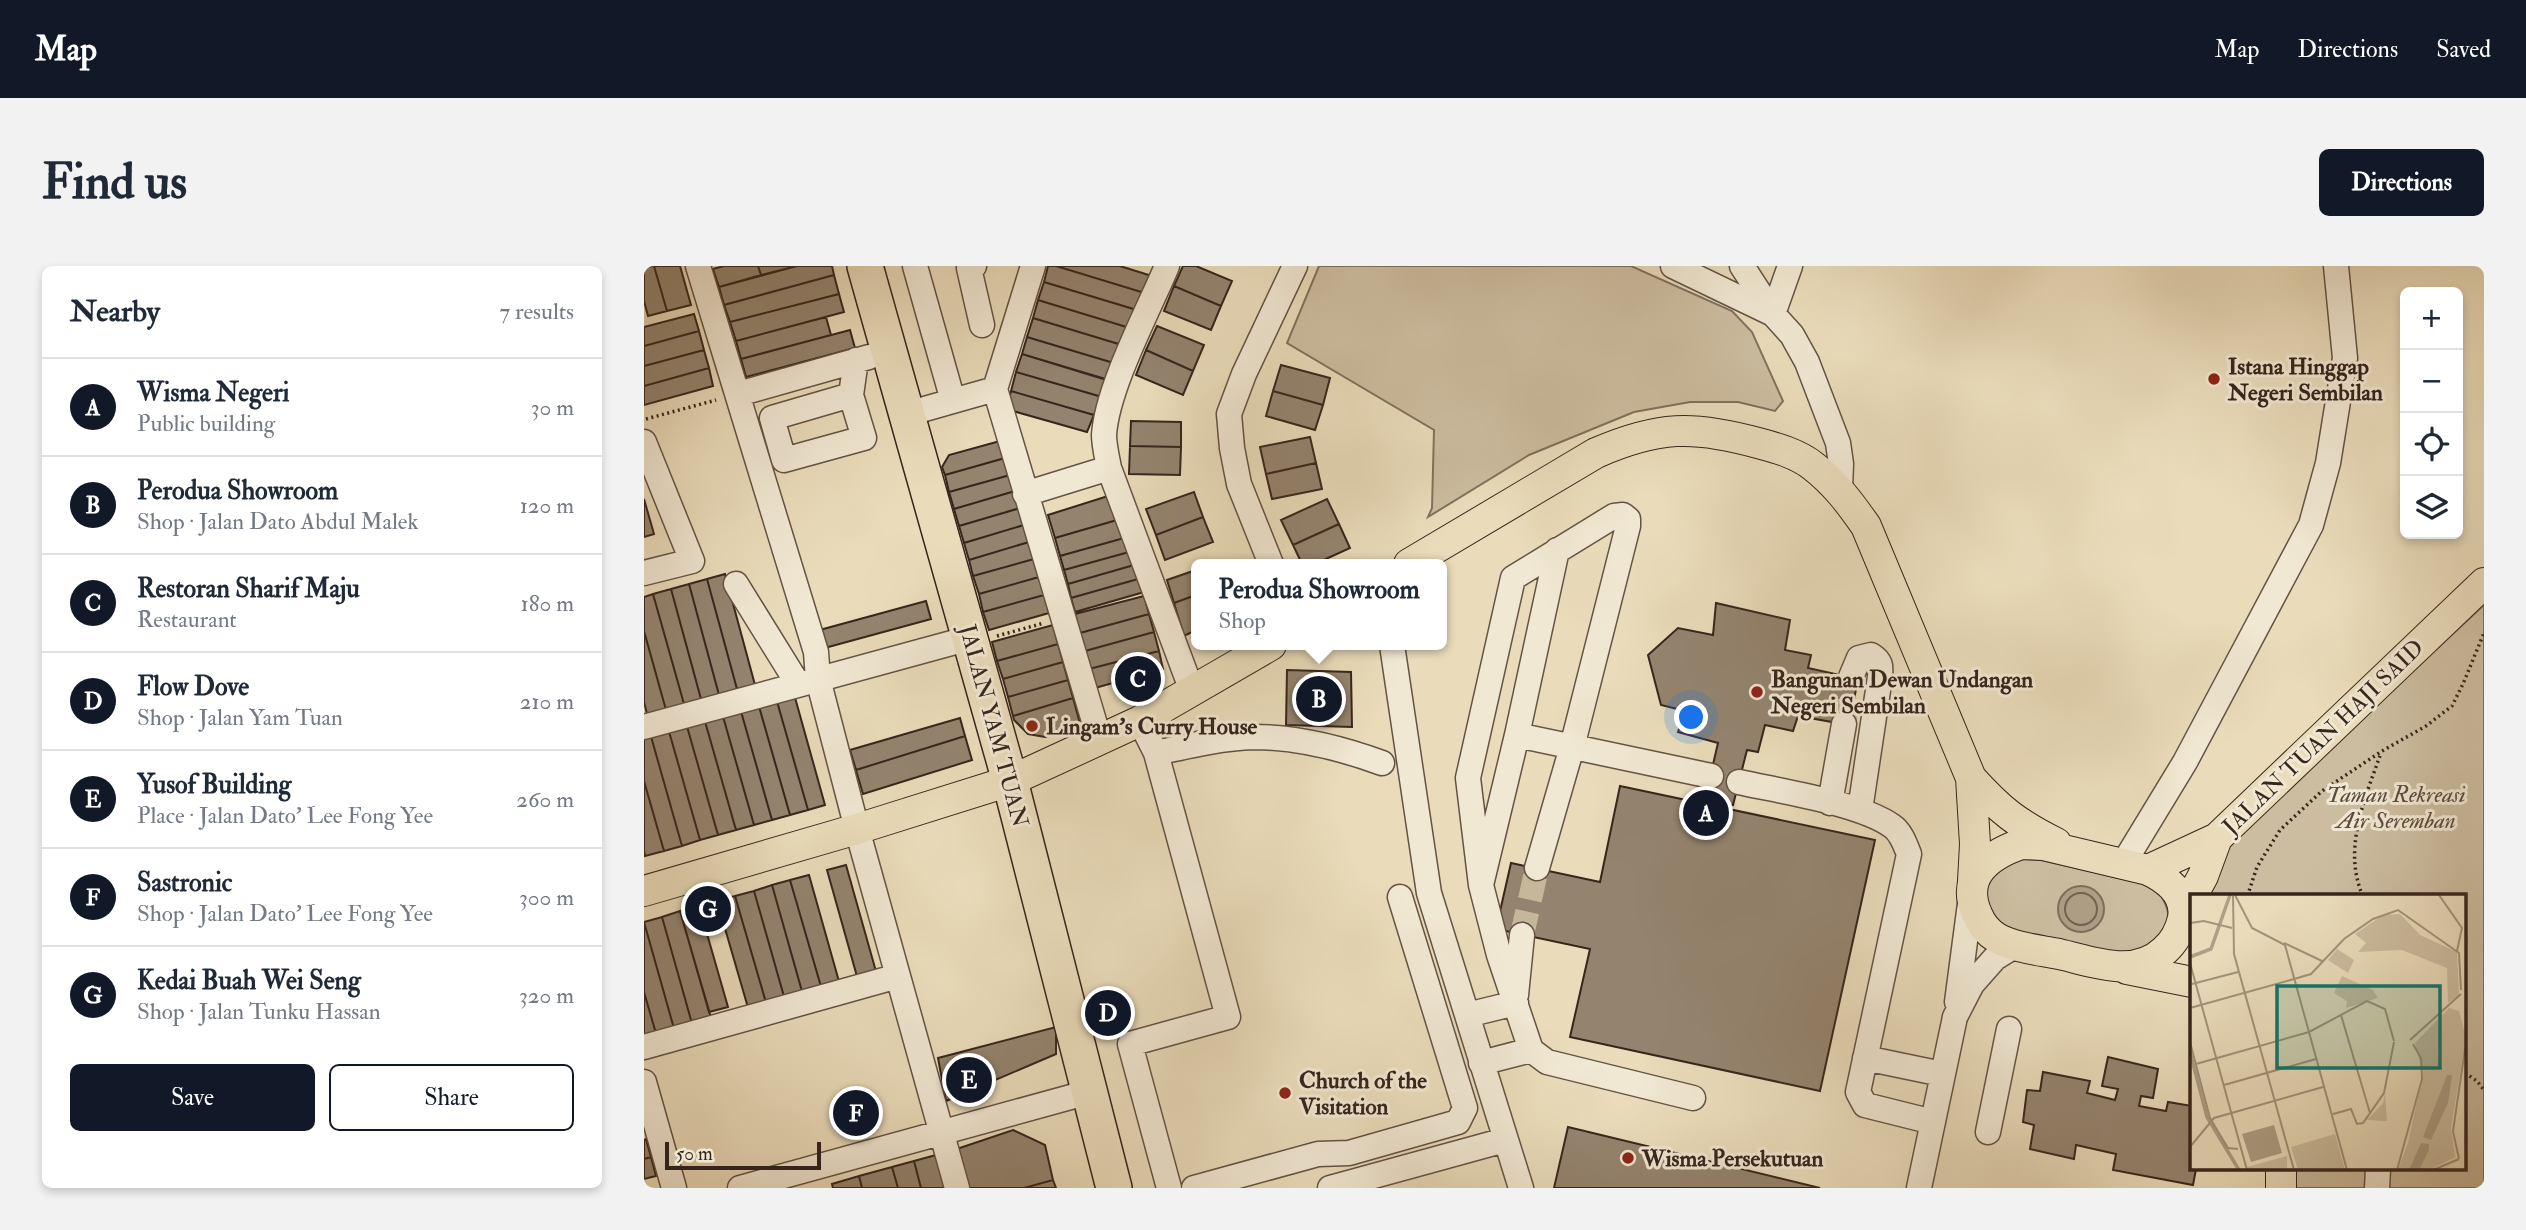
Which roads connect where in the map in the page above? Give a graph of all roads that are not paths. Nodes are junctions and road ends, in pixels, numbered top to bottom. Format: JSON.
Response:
{"nodes":[{"id":1,"x":698,"y":266,"type":"edge"},
{"id":2,"x":865,"y":266,"type":"edge"},
{"id":3,"x":915,"y":266,"type":"edge"},
{"id":4,"x":974,"y":266,"type":"edge"},
{"id":5,"x":1033,"y":266,"type":"edge"},
{"id":6,"x":1167,"y":266,"type":"edge"},
{"id":7,"x":1295,"y":266,"type":"edge"},
{"id":8,"x":1673,"y":266,"type":"edge"},
{"id":9,"x":1742,"y":266,"type":"edge"},
{"id":10,"x":1790,"y":266,"type":"edge"},
{"id":11,"x":2336,"y":266,"type":"edge"},
{"id":12,"x":1773,"y":314,"type":"junction"},
{"id":13,"x":982,"y":325,"type":"dead end"},
{"id":14,"x":889,"y":351,"type":"junction"},
{"id":15,"x":856,"y":360,"type":"junction"},
{"id":16,"x":995,"y":389,"type":"junction"},
{"id":17,"x":738,"y":394,"type":"junction"},
{"id":18,"x":851,"y":395,"type":"dead end"},
{"id":19,"x":953,"y":401,"type":"junction"},
{"id":20,"x":907,"y":414,"type":"junction"},
{"id":21,"x":644,"y":442,"type":"edge"},
{"id":22,"x":1109,"y":468,"type":"junction"},
{"id":23,"x":1840,"y":489,"type":"junction"},
{"id":24,"x":1025,"y":494,"type":"junction"},
{"id":25,"x":1556,"y":550,"type":"junction"},
{"id":26,"x":1269,"y":559,"type":"edge"},
{"id":27,"x":1417,"y":559,"type":"edge"},
{"id":28,"x":644,"y":573,"type":"edge"},
{"id":29,"x":2484,"y":583,"type":"edge"},
{"id":30,"x":736,"y":584,"type":"dead end"},
{"id":31,"x":970,"y":640,"type":"junction"},
{"id":32,"x":1262,"y":650,"type":"edge"},
{"id":33,"x":1393,"y":650,"type":"edge"},
{"id":34,"x":1851,"y":677,"type":"tunnel mouth"},
{"id":35,"x":808,"y":682,"type":"junction"},
{"id":36,"x":1192,"y":691,"type":"junction"},
{"id":37,"x":1140,"y":721,"type":"junction"},
{"id":38,"x":1844,"y":724,"type":"tunnel mouth"},
{"id":39,"x":644,"y":727,"type":"edge"},
{"id":40,"x":1517,"y":735,"type":"junction"},
{"id":41,"x":1100,"y":741,"type":"junction"},
{"id":42,"x":1573,"y":747,"type":"junction"},
{"id":43,"x":1156,"y":753,"type":"junction"},
{"id":44,"x":1382,"y":763,"type":"dead end"},
{"id":45,"x":1711,"y":776,"type":"dead end"},
{"id":46,"x":1971,"y":778,"type":"junction"},
{"id":47,"x":1010,"y":781,"type":"junction"},
{"id":48,"x":1739,"y":782,"type":"dead end"},
{"id":49,"x":1830,"y":803,"type":"junction"},
{"id":50,"x":1860,"y":810,"type":"junction"},
{"id":51,"x":857,"y":829,"type":"junction"},
{"id":52,"x":2217,"y":838,"type":"junction"},
{"id":53,"x":2075,"y":853,"type":"junction"},
{"id":54,"x":2136,"y":867,"type":"junction"},
{"id":55,"x":1537,"y":868,"type":"tunnel mouth"},
{"id":56,"x":1481,"y":885,"type":"junction"},
{"id":57,"x":1972,"y":888,"type":"junction"},
{"id":58,"x":644,"y":891,"type":"edge"},
{"id":59,"x":2195,"y":894,"type":"edge"},
{"id":60,"x":1401,"y":897,"type":"dead end"},
{"id":61,"x":2188,"y":911,"type":"edge"},
{"id":62,"x":1522,"y":935,"type":"tunnel mouth"},
{"id":63,"x":2016,"y":945,"type":"junction"},
{"id":64,"x":2124,"y":968,"type":"junction"},
{"id":65,"x":898,"y":976,"type":"junction"},
{"id":66,"x":2190,"y":982,"type":"edge"},
{"id":67,"x":1516,"y":1003,"type":"junction"},
{"id":68,"x":1466,"y":1015,"type":"junction"},
{"id":69,"x":1955,"y":1017,"type":"junction"},
{"id":70,"x":2009,"y":1029,"type":"dead end"},
{"id":71,"x":644,"y":1047,"type":"edge"},
{"id":72,"x":1531,"y":1050,"type":"junction"},
{"id":73,"x":1865,"y":1058,"type":"junction"},
{"id":74,"x":1481,"y":1063,"type":"junction"},
{"id":75,"x":1942,"y":1074,"type":"junction"},
{"id":76,"x":644,"y":1082,"type":"edge"},
{"id":77,"x":1089,"y":1092,"type":"junction"},
{"id":78,"x":1693,"y":1098,"type":"dead end"},
{"id":79,"x":1933,"y":1122,"type":"junction"},
{"id":80,"x":942,"y":1132,"type":"junction"},
{"id":81,"x":1988,"y":1132,"type":"dead end"},
{"id":82,"x":1505,"y":1140,"type":"junction"},
{"id":83,"x":1374,"y":1146,"type":"junction"},
{"id":84,"x":2281,"y":1170,"type":"edge"},
{"id":85,"x":2378,"y":1170,"type":"edge"},
{"id":86,"x":1417,"y":1177,"type":"edge"},
{"id":87,"x":1368,"y":1180,"type":"edge"},
{"id":88,"x":1237,"y":1182,"type":"edge"},
{"id":89,"x":674,"y":1188,"type":"edge"},
{"id":90,"x":740,"y":1188,"type":"edge"},
{"id":91,"x":957,"y":1188,"type":"edge"},
{"id":92,"x":1114,"y":1188,"type":"edge"},
{"id":93,"x":1169,"y":1188,"type":"edge"},
{"id":94,"x":1194,"y":1188,"type":"edge"},
{"id":95,"x":1330,"y":1188,"type":"edge"},
{"id":96,"x":1521,"y":1188,"type":"edge"},
{"id":97,"x":1919,"y":1188,"type":"edge"},
{"id":98,"x":2281,"y":1188,"type":"edge"},
{"id":99,"x":2377,"y":1188,"type":"edge"}],
"edges":[{"from":1,"to":17,"type":"street"},
{"from":2,"to":14,"type":"highway","name":"JALAN YAM TUAN"},
{"from":3,"to":19,"type":"street"},
{"from":4,"to":13,"type":"street"},
{"from":5,"to":16,"type":"street"},
{"from":6,"to":22,"type":"street"},
{"from":7,"to":26,"type":"street"},
{"from":8,"to":12,"type":"street"},
{"from":9,"to":12,"type":"street"},
{"from":10,"to":12,"type":"street"},
{"from":11,"to":54,"type":"street"},
{"from":12,"to":23,"type":"street"},
{"from":14,"to":15,"type":"street"},
{"from":14,"to":20,"type":"highway","name":"JALAN YAM TUAN"},
{"from":15,"to":17,"type":"street"},
{"from":15,"to":18,"type":"street"},
{"from":16,"to":19,"type":"street"},
{"from":16,"to":24,"type":"street"},
{"from":17,"to":35,"type":"street"},
{"from":19,"to":20,"type":"street"},
{"from":20,"to":31,"type":"highway","name":"JALAN YAM TUAN"},
{"from":21,"to":28,"type":"street"},
{"from":22,"to":24,"type":"street"},
{"from":22,"to":36,"type":"street"},
{"from":23,"to":27,"type":"main road"},
{"from":23,"to":46,"type":"main road"},
{"from":24,"to":41,"type":"street"},
{"from":25,"to":40,"type":"street"},
{"from":25,"to":42,"type":"street"},
{"from":25,"to":56,"type":"street"},
{"from":29,"to":52,"type":"main road","name":"JALAN TUAN HAJI SAID"},
{"from":30,"to":35,"type":"street"},
{"from":31,"to":35,"type":"street"},
{"from":31,"to":47,"type":"highway","name":"JALAN YAM TUAN"},
{"from":32,"to":36,"type":"main road"},
{"from":33,"to":68,"type":"street"},
{"from":34,"to":50,"type":"street"},
{"from":35,"to":39,"type":"street"},
{"from":35,"to":51,"type":"street"},
{"from":36,"to":37,"type":"main road"},
{"from":37,"to":41,"type":"main road"},
{"from":37,"to":43,"type":"street"},
{"from":38,"to":49,"type":"street"},
{"from":40,"to":42,"type":"street"},
{"from":40,"to":56,"type":"street"},
{"from":41,"to":47,"type":"main road"},
{"from":42,"to":45,"type":"street"},
{"from":42,"to":55,"type":"street"},
{"from":43,"to":44,"type":"street"},
{"from":43,"to":93,"type":"street"},
{"from":46,"to":53,"type":"main road"},
{"from":46,"to":57,"type":"main road"},
{"from":47,"to":51,"type":"main road"},
{"from":47,"to":77,"type":"highway","name":"JALAN YAM TUAN"},
{"from":48,"to":49,"type":"street"},
{"from":49,"to":50,"type":"street"},
{"from":50,"to":73,"type":"street"},
{"from":51,"to":58,"type":"main road"},
{"from":51,"to":65,"type":"street"},
{"from":52,"to":54,"type":"main road","name":"JALAN TUAN HAJI SAID"},
{"from":52,"to":59,"type":"main road"},
{"from":53,"to":54,"type":"main road"},
{"from":53,"to":57,"type":"main road"},
{"from":54,"to":61,"type":"main road"},
{"from":56,"to":67,"type":"street"},
{"from":57,"to":63,"type":"main road"},
{"from":57,"to":69,"type":"street"},
{"from":60,"to":83,"type":"street"},
{"from":61,"to":64,"type":"main road"},
{"from":62,"to":67,"type":"street"},
{"from":63,"to":64,"type":"main road"},
{"from":63,"to":69,"type":"street"},
{"from":64,"to":66,"type":"main road"},
{"from":65,"to":71,"type":"street"},
{"from":65,"to":80,"type":"street"},
{"from":67,"to":68,"type":"street"},
{"from":67,"to":72,"type":"street"},
{"from":68,"to":74,"type":"street"},
{"from":69,"to":75,"type":"street"},
{"from":70,"to":81,"type":"street"},
{"from":72,"to":74,"type":"street"},
{"from":72,"to":78,"type":"street"},
{"from":73,"to":75,"type":"street"},
{"from":73,"to":79,"type":"street"},
{"from":74,"to":82,"type":"street"},
{"from":75,"to":79,"type":"street"},
{"from":76,"to":89,"type":"street"},
{"from":77,"to":80,"type":"street"},
{"from":77,"to":92,"type":"highway","name":"JALAN YAM TUAN"},
{"from":79,"to":97,"type":"street"},
{"from":80,"to":90,"type":"street"},
{"from":80,"to":91,"type":"street"},
{"from":82,"to":86,"type":"street"},
{"from":82,"to":96,"type":"street"},
{"from":83,"to":87,"type":"street"},
{"from":83,"to":88,"type":"street"},
{"from":84,"to":98,"type":"main road"},
{"from":85,"to":99,"type":"street"},
{"from":86,"to":87,"type":"street"},
{"from":87,"to":95,"type":"street"},
{"from":88,"to":94,"type":"street"}]}
